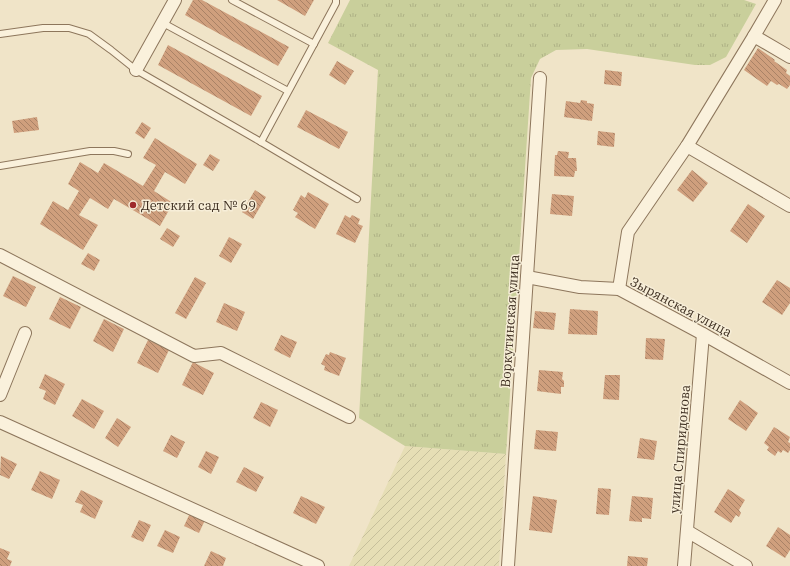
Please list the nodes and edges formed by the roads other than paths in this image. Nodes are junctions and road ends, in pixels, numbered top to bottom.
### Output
1 (175, 0) edge
2 (232, 0) edge
3 (336, 0) edge
4 (775, 0) edge
5 (163, 23) junction
6 (0, 34) edge
7 (754, 36) junction
8 (314, 44) junction
9 (790, 57) edge
10 (136, 70) junction
11 (540, 78) dead end
12 (288, 91) junction
13 (261, 142) junction
14 (687, 146) junction
15 (128, 154) dead end
16 (0, 166) edge
17 (357, 199) dead end
18 (790, 206) edge
19 (0, 255) edge
20 (527, 277) junction
21 (619, 289) junction
22 (25, 333) dead end
23 (704, 334) junction
24 (790, 383) edge
25 (0, 395) edge
26 (349, 418) dead end
27 (0, 422) edge
28 (687, 531) junction
29 (318, 566) edge
30 (508, 566) edge
31 (684, 566) edge
32 (746, 566) edge

1 - 5 street
2 - 8 lane
3 - 8 lane
4 - 7 street
5 - 10 street
5 - 12 lane
6 - 10 lane
7 - 9 street
7 - 14 street
8 - 12 lane
10 - 13 lane
11 - 20 street, Воркутинская улица
12 - 13 lane
13 - 17 lane
14 - 18 street
14 - 21 street
15 - 16 lane
19 - 26 street
20 - 21 street, Зырянская улица
20 - 30 street, Воркутинская улица
21 - 23 street, Зырянская улица
22 - 25 street
23 - 24 street, Зырянская улица
23 - 28 street, улица Спиридонова
27 - 29 street
28 - 31 street, улица Спиридонова
28 - 32 street

